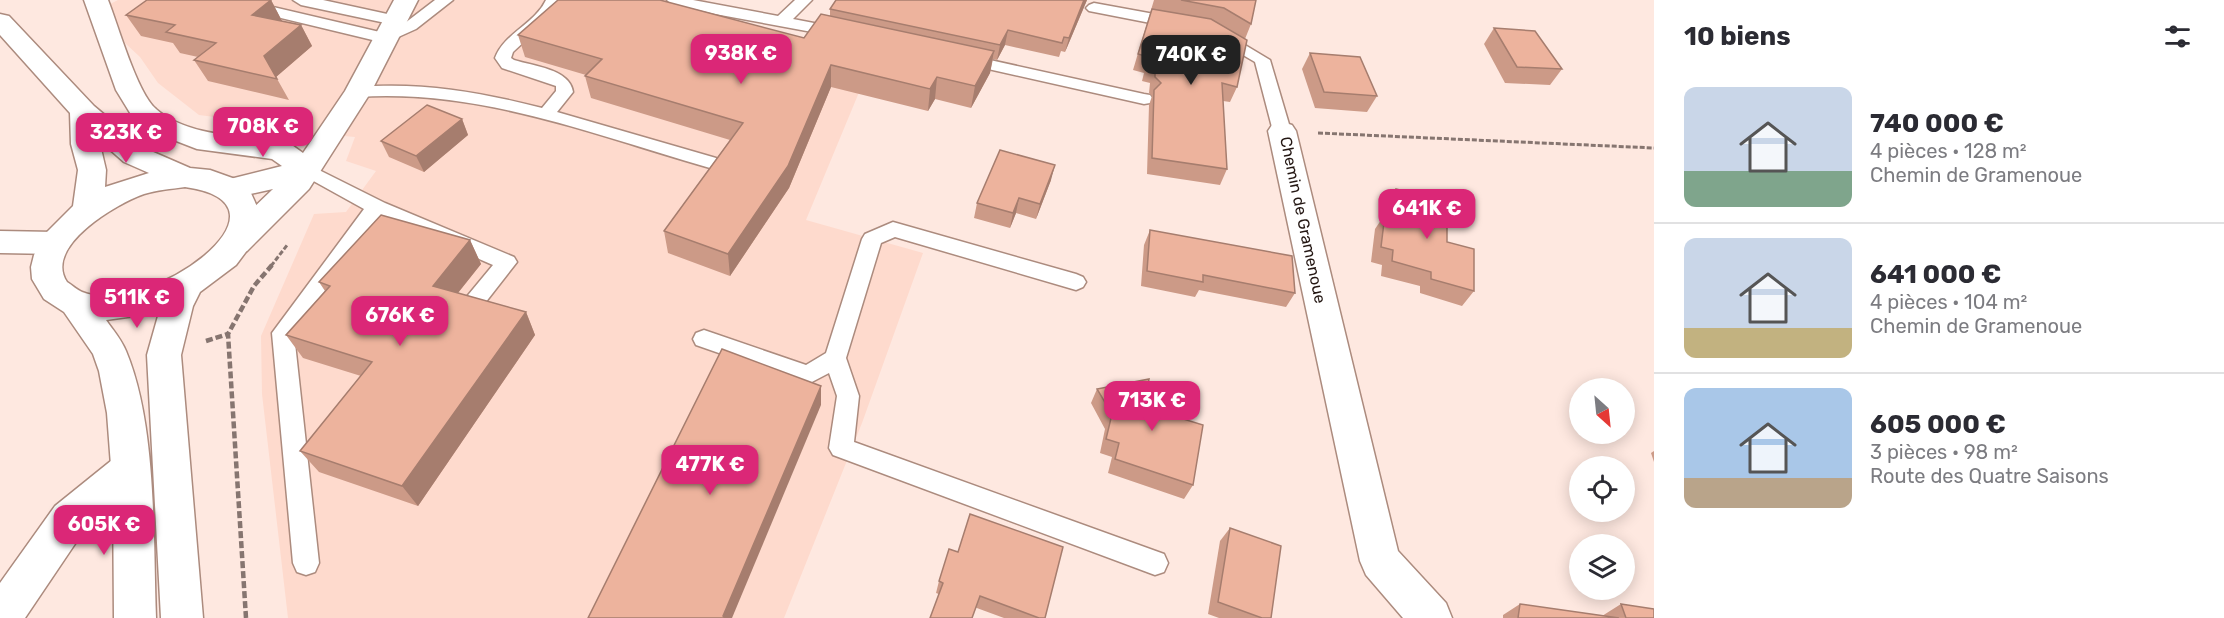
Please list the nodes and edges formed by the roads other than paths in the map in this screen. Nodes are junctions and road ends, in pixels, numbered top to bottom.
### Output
1 (96, 0) edge
2 (224, 0) edge
3 (301, 0) edge
4 (445, 0) edge
5 (554, 0) edge
6 (675, 0) edge
7 (804, 0) edge
8 (1094, 8) dead end
9 (396, 19) edge
10 (783, 20) junction
11 (0, 21) edge
12 (1187, 25) edge
13 (1211, 29) edge
14 (853, 35) edge
15 (946, 56) edge
16 (358, 92) junction
17 (1144, 99) dead end
18 (84, 112) junction
19 (545, 115) junction
20 (1282, 131) joint
21 (710, 162) dead end
22 (305, 170) junction
23 (185, 177) junction
24 (231, 188) junction
25 (376, 207) junction
26 (88, 210) junction
27 (0, 242) edge
28 (55, 243) junction
29 (236, 243) junction
30 (1076, 282) dead end
31 (188, 284) junction
32 (76, 304) junction
33 (471, 306) edge
34 (704, 339) dead end
35 (835, 358) junction
36 (131, 480) junction
37 (306, 564) dead end
38 (1155, 564) dead end
39 (0, 618) edge
40 (135, 618) edge
41 (182, 618) edge
42 (1431, 618) edge

1 - 22 main road
2 - 9 lane
3 - 9 lane
4 - 9 lane
5 - 19 lane
6 - 10 lane
7 - 10 lane
8 - 12 lane
9 - 16 main road
10 - 14 lane
11 - 18 main road
13 - 20 lane
15 - 17 lane
16 - 19 lane
16 - 22 main road
18 - 23 main road
18 - 26 main road
19 - 21 lane
20 - 42 main road, Chemin de Gramenoue
22 - 24 main road
22 - 25 lane
22 - 29 main road
23 - 24 main road
23 - 26 main road
24 - 29 main road
25 - 33 lane
25 - 37 lane
26 - 28 main road
27 - 28 main road
28 - 32 main road
29 - 31 main road
30 - 35 lane
31 - 32 main road
31 - 41 main road
32 - 36 main road
34 - 35 lane
35 - 38 lane
36 - 39 main road
36 - 40 main road

